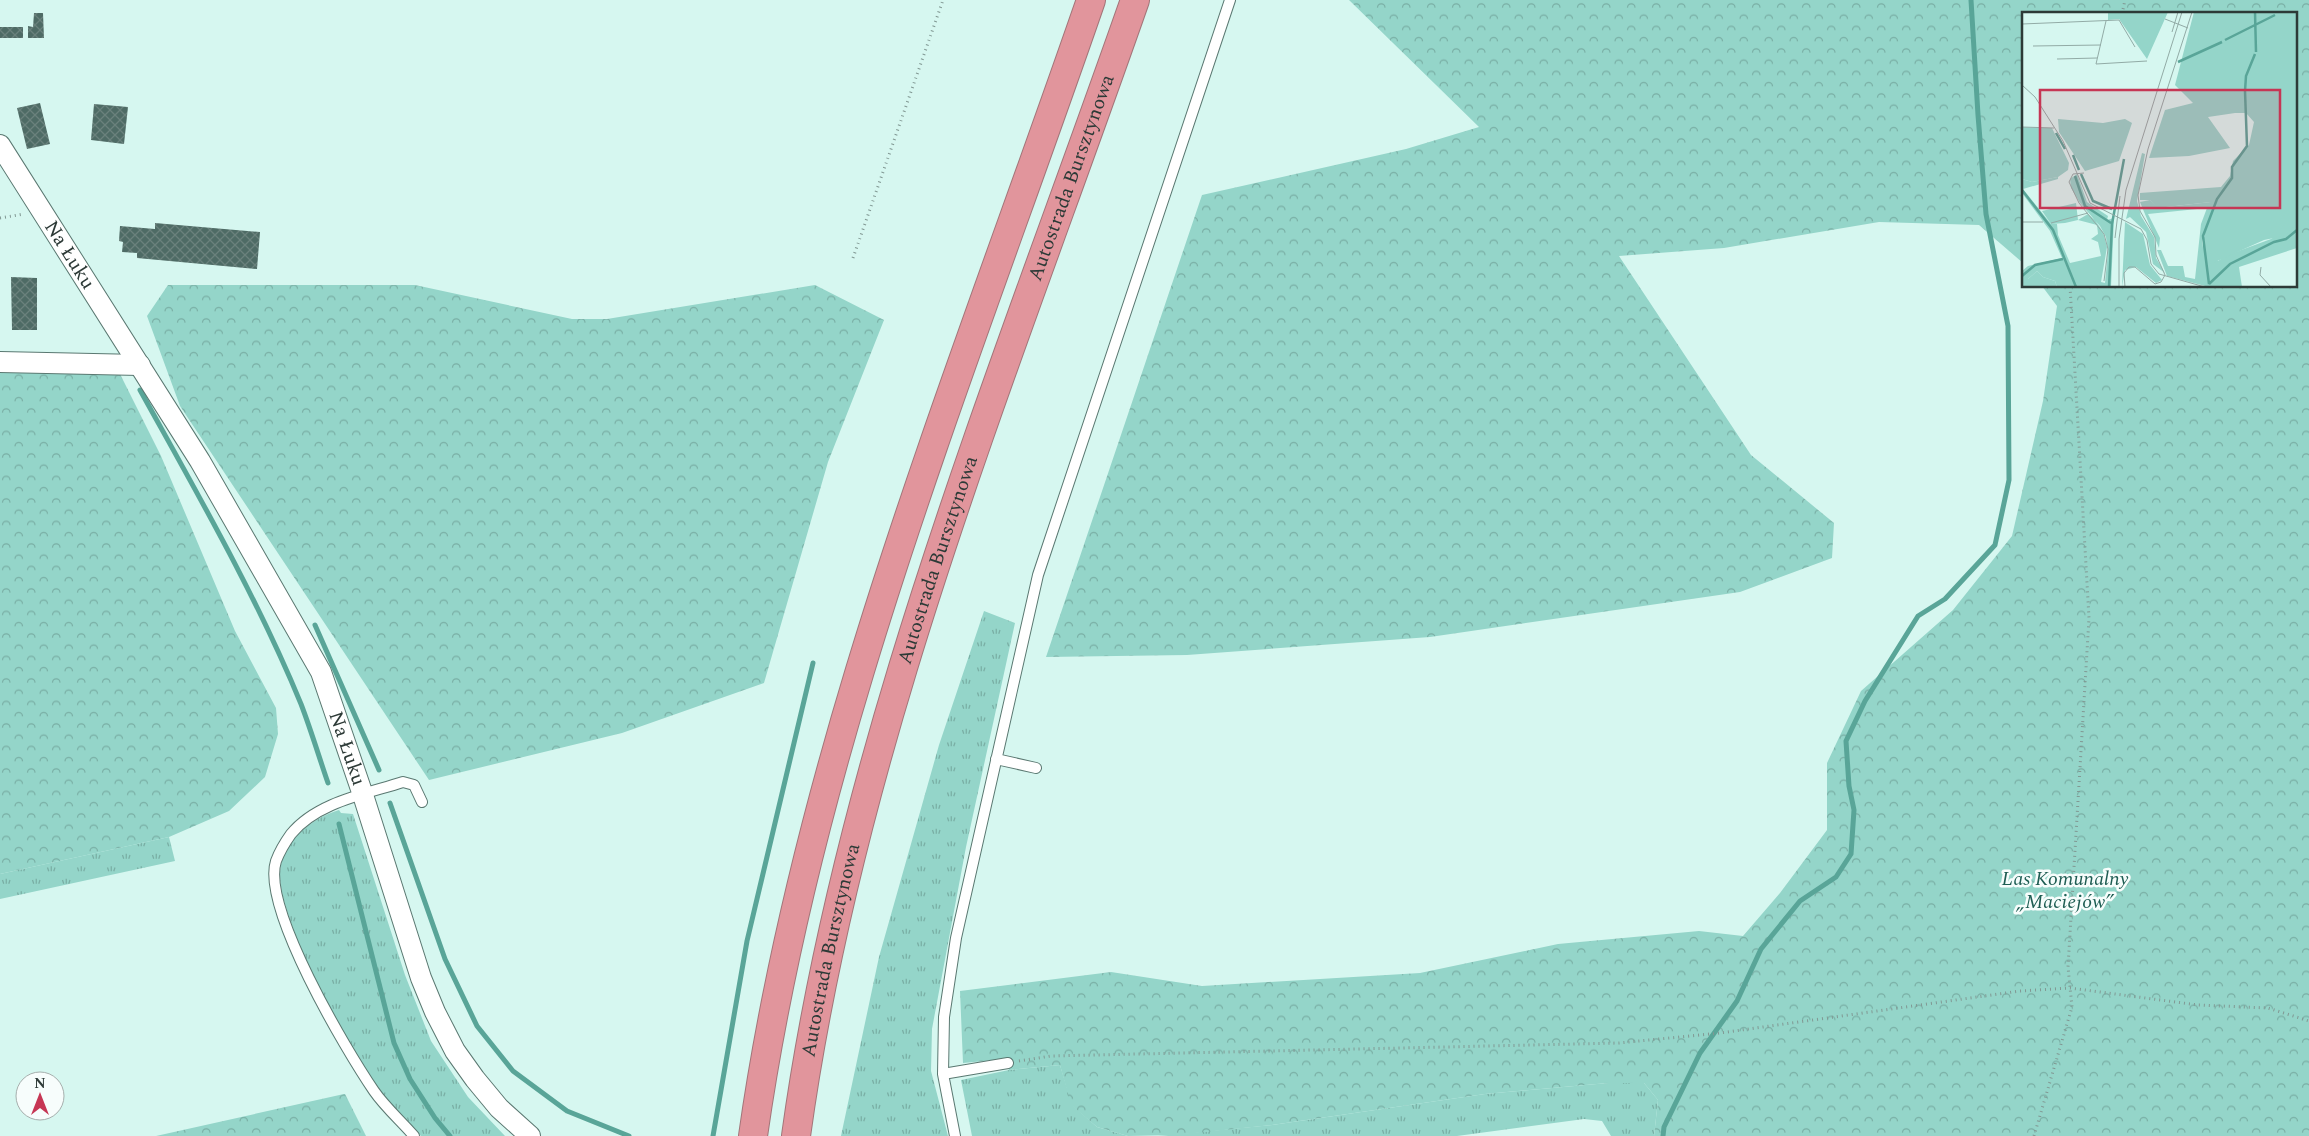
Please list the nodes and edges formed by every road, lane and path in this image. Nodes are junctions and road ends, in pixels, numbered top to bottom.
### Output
1 (943, 0) edge
2 (1091, 0) edge
3 (1135, 0) edge
4 (1230, 0) edge
5 (0, 145) edge
6 (853, 258) dead end
7 (2070, 288) edge
8 (0, 362) edge
9 (140, 365) junction
10 (996, 759) junction
11 (1036, 768) dead end
12 (363, 795) junction
13 (422, 802) dead end
14 (2070, 988) junction
15 (2309, 1021) edge
16 (1008, 1063) joint
17 (943, 1074) junction
18 (414, 1136) edge
19 (530, 1136) edge
20 (753, 1136) edge
21 (796, 1136) edge
22 (955, 1136) edge
23 (2034, 1136) edge

1 - 6 path
2 - 20 highway, Autostrada Bursztynowa
3 - 21 highway, Autostrada Bursztynowa
4 - 10 lane
5 - 9 street, Na Łuku
7 - 14 path
8 - 9 street
9 - 12 street, Na Łuku
10 - 11 lane
10 - 17 lane
12 - 13 lane
12 - 18 lane
12 - 19 street, Na Łuku
14 - 15 path
14 - 16 path
14 - 23 path
16 - 17 lane
17 - 22 lane

